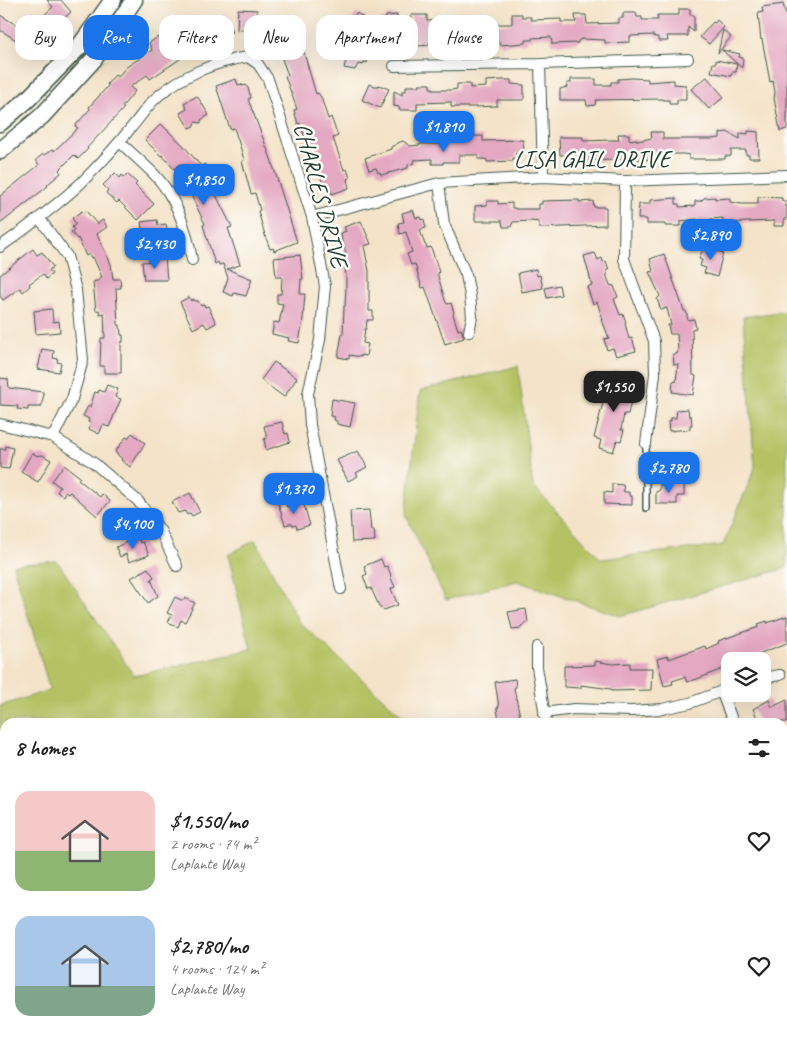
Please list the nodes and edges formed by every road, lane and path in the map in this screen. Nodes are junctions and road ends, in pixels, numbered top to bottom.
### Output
1 (114, 0) edge
2 (134, 0) edge
3 (688, 59) dead end
4 (540, 64) junction
5 (394, 66) dead end
6 (0, 123) edge
7 (120, 142) junction
8 (0, 151) edge
9 (787, 174) edge
10 (543, 177) junction
11 (624, 181) junction
12 (440, 183) junction
13 (312, 217) junction
14 (40, 219) junction
15 (0, 247) edge
16 (192, 260) dead end
17 (469, 332) dead end
18 (0, 424) edge
19 (53, 437) junction
20 (646, 444) joint
21 (646, 508) dead end
22 (177, 566) dead end
23 (341, 589) dead end
24 (537, 647) dead end
25 (780, 675) dead end
26 (771, 676) edge
27 (721, 691) edge
28 (729, 702) edge
29 (545, 718) edge
30 (732, 718) edge

1 - 6 main road
2 - 8 main road
3 - 4 street
4 - 5 street
4 - 10 street
7 - 13 street, CHARLES DRIVE
7 - 14 street
7 - 16 street
9 - 11 street, LISA GAIL DRIVE
10 - 11 street, LISA GAIL DRIVE
10 - 12 street, LISA GAIL DRIVE
11 - 20 street
12 - 13 street, LISA GAIL DRIVE
12 - 17 street
13 - 23 street, CHARLES DRIVE
14 - 15 street
14 - 19 street
18 - 19 street
19 - 22 street
20 - 21 lane
24 - 29 street
25 - 26 street
27 - 29 street
28 - 30 street

